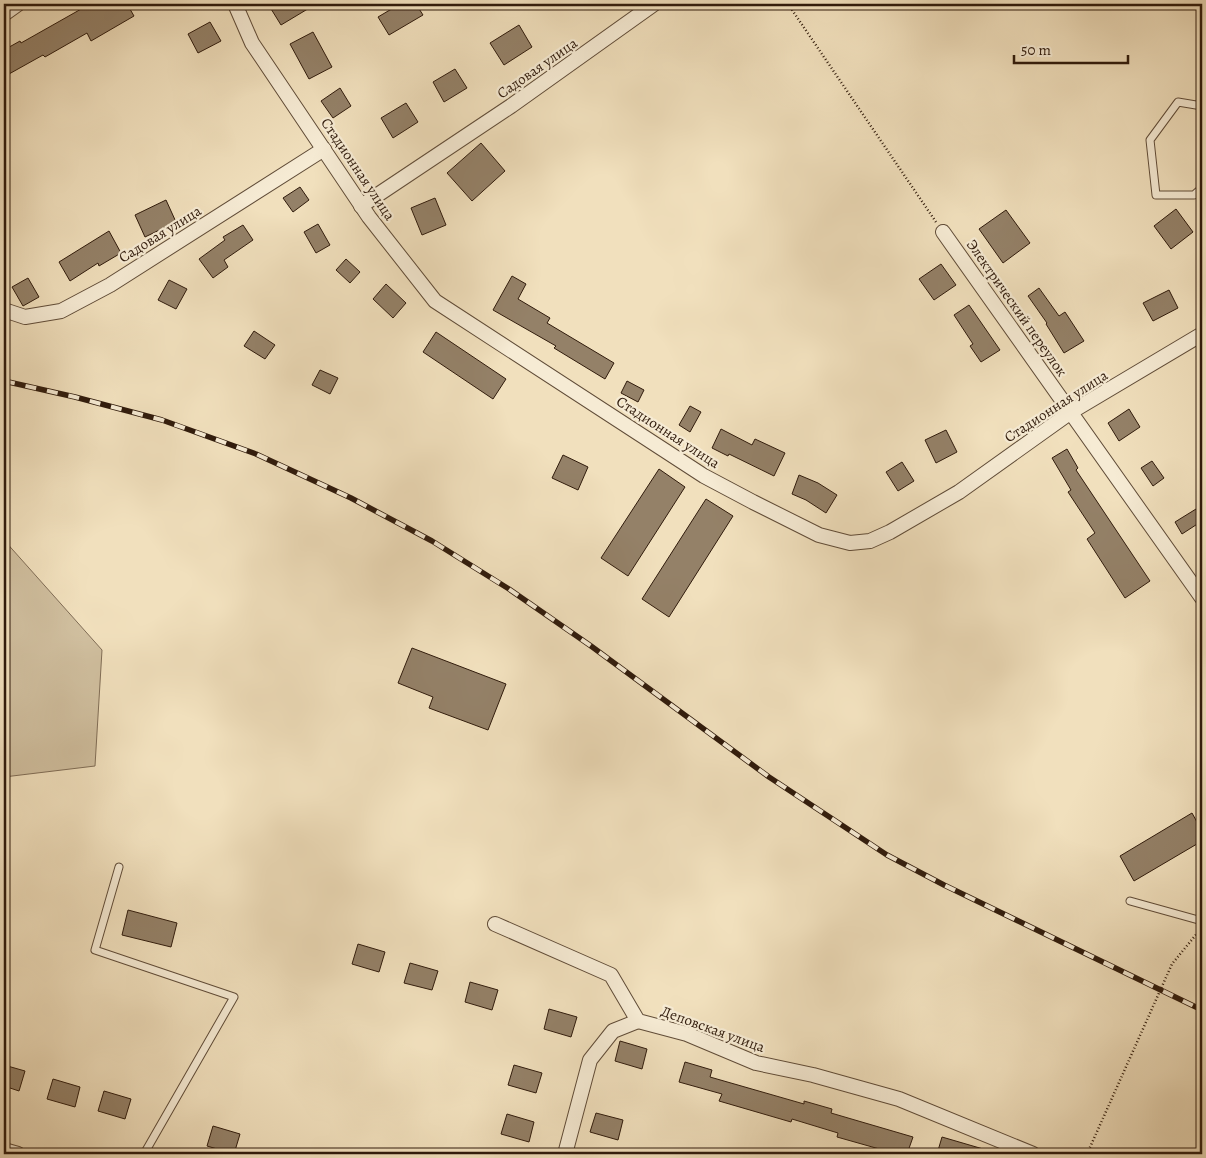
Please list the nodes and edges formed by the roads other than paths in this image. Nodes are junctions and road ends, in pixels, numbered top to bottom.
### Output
1 (18, 4) edge
2 (234, 4) edge
3 (654, 4) edge
4 (4, 14) edge
5 (1202, 106) edge
6 (324, 149) junction
7 (1202, 188) edge
8 (361, 206) junction
9 (943, 232) road end
10 (4, 310) edge
11 (1202, 334) edge
12 (1071, 412) junction
13 (1202, 598) edge
14 (119, 867) dead end
15 (1130, 900) dead end
16 (1202, 921) edge
17 (495, 924) dead end
18 (638, 1021) junction
19 (4, 1150) edge
20 (18, 1154) edge
21 (144, 1154) edge
22 (565, 1154) edge
23 (1033, 1154) edge

1 - 4 street
2 - 6 street, Стадионная улица
3 - 8 street, Садовая улица
5 - 7 lane
6 - 8 street, Стадионная улица
6 - 10 street, Садовая улица
8 - 12 street, Стадионная улица
9 - 12 street, Электрический переулок
11 - 12 street, Стадионная улица
12 - 13 street, Электрический переулок
14 - 21 lane
15 - 16 lane
17 - 18 street, Деповская улица
18 - 22 street
18 - 23 street, Деповская улица
19 - 20 street

